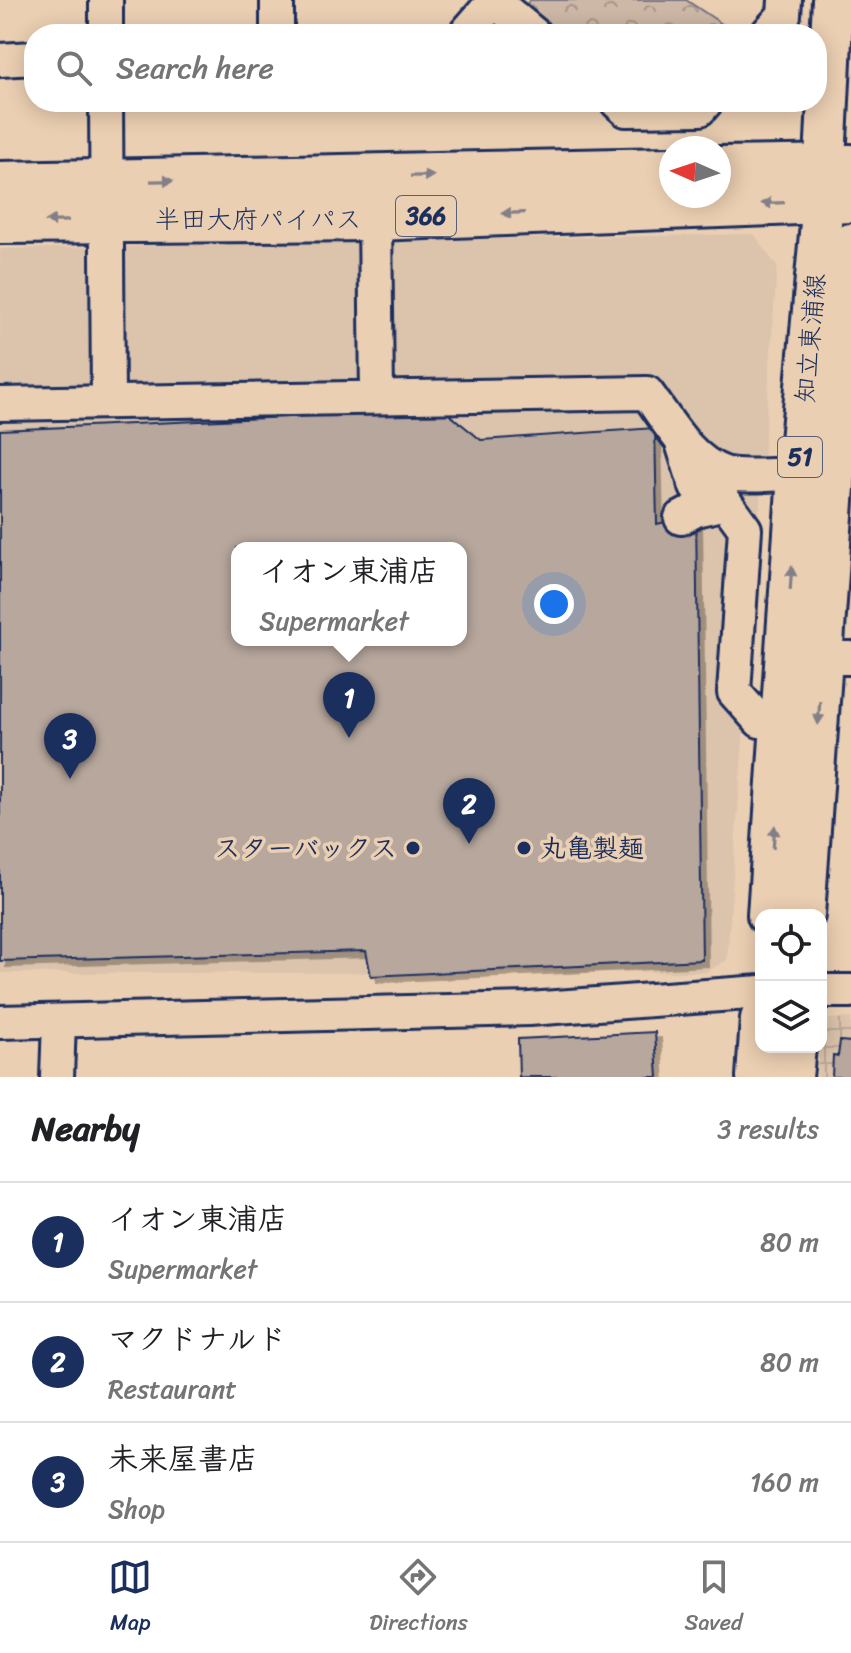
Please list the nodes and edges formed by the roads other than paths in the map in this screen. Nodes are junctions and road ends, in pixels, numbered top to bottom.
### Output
1 (106, 0) edge
2 (277, 0) edge
3 (494, 0) edge
4 (833, 0) edge
5 (106, 24) edge
6 (277, 24) edge
7 (474, 24) edge
8 (522, 24) edge
9 (24, 59) edge
10 (0, 60) edge
11 (106, 112) edge
12 (659, 171) edge
13 (731, 171) edge
14 (0, 184) edge
15 (837, 184) edge
16 (107, 201) junction
17 (375, 218) junction
18 (0, 221) edge
19 (851, 244) edge
20 (377, 397) junction
21 (108, 401) junction
22 (0, 404) edge
23 (681, 439) junction
24 (798, 474) junction
25 (726, 503) junction
26 (681, 518) dead end
27 (837, 658) edge
28 (783, 723) junction
29 (768, 909) edge
30 (805, 909) edge
31 (827, 991) edge
32 (851, 991) edge
33 (755, 992) edge
34 (59, 1021) junction
35 (0, 1022) edge
36 (759, 1053) edge
37 (794, 1053) edge
38 (57, 1077) edge
39 (757, 1077) edge
40 (792, 1077) edge

1 - 5 street
2 - 6 street
3 - 7 street
3 - 8 street
4 - 15 main road, 知立東浦線 / 51
9 - 10 street
11 - 16 street
16 -> 12 highway, 半田大府パイパス / 366
13 - 15 highway
14 - 16 highway, 半田大府パイパス / 366
15 -> 17 highway, 半田大府パイパス / 366
15 - 24 main road, 知立東浦線 / 51
16 - 17 highway, 半田大府パイパス / 366
16 -> 18 highway, 半田大府パイパス / 366
16 - 21 street
17 - 20 street
19 - 27 main road, 知立東浦線 / 51
20 - 21 street
20 - 23 street
21 - 22 street
23 - 24 street
23 - 25 street
28 -> 24 main road, 知立東浦線 / 51
25 - 26 street
25 - 28 street
27 -> 30 main road, 知立東浦線 / 51
29 -> 28 main road, 知立東浦線 / 51
31 - 32 street
33 - 34 street
34 - 35 street
34 - 38 street
36 - 39 main road
37 - 40 main road

